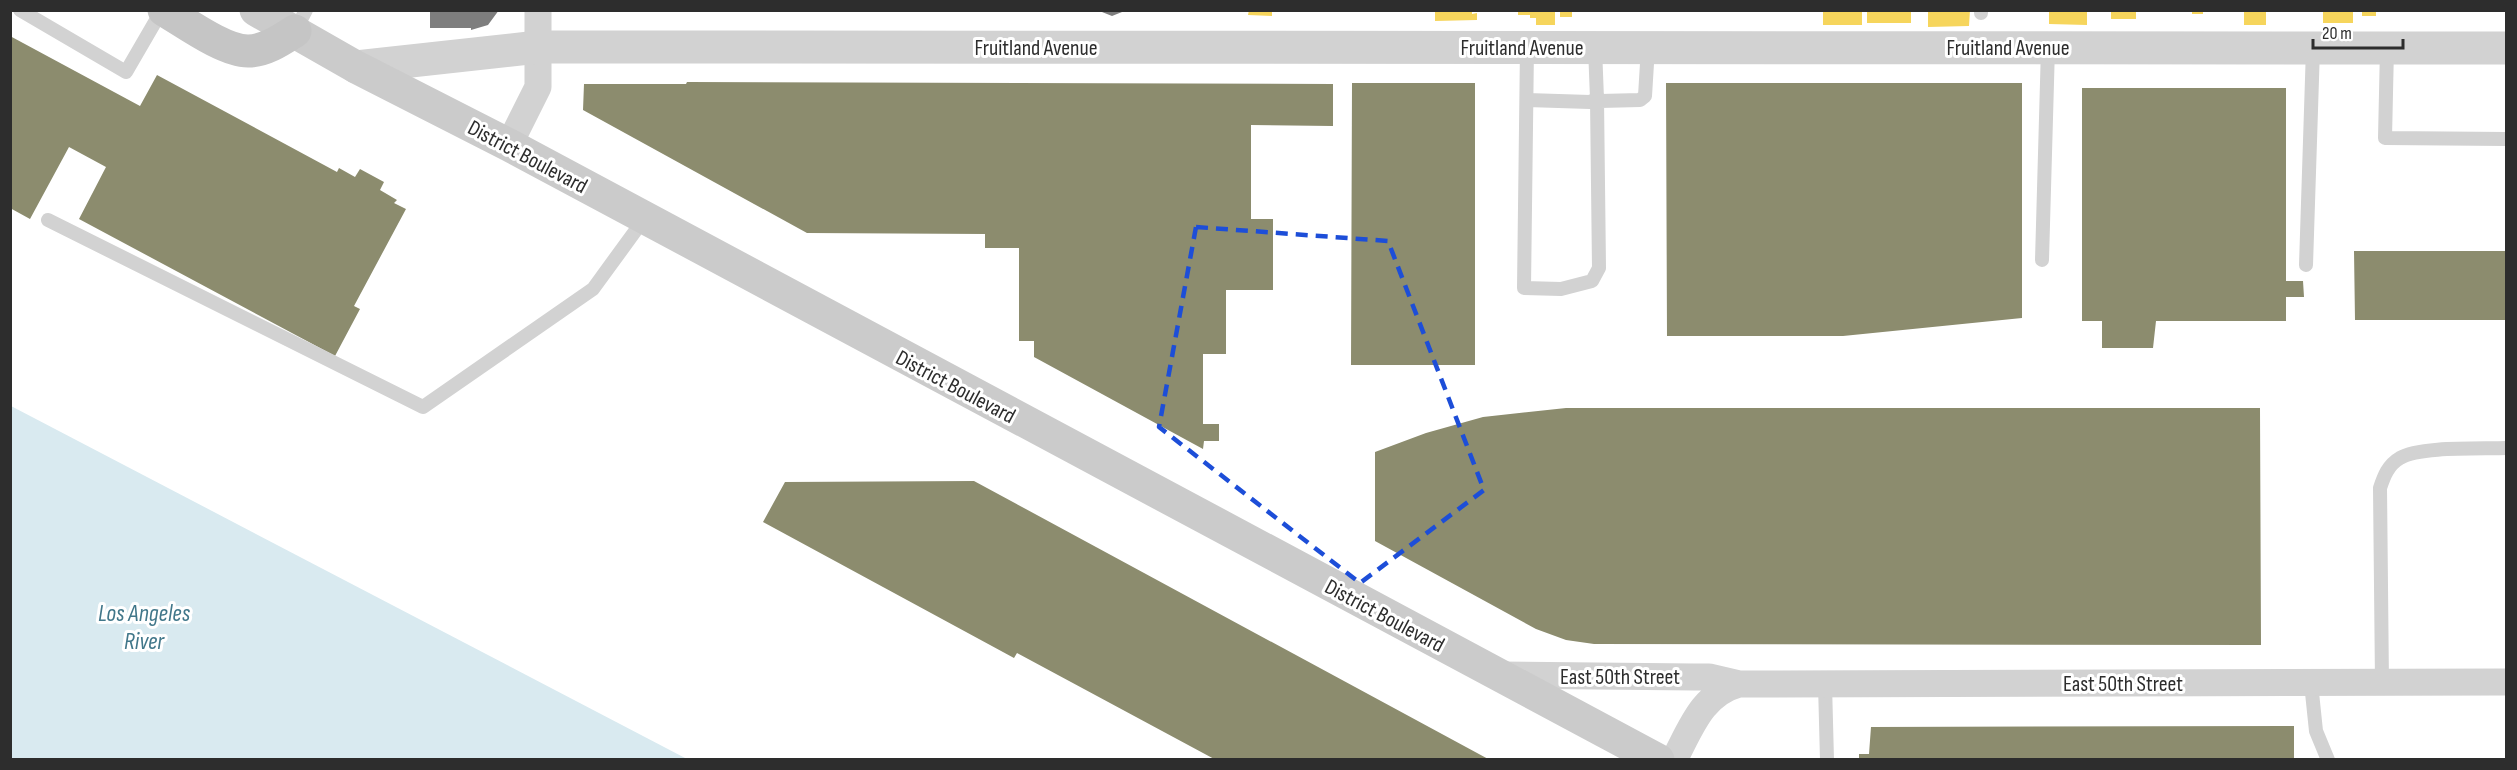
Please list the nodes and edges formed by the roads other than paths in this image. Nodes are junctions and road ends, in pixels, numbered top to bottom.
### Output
1 (20, 10) edge
2 (163, 10) edge
3 (256, 10) edge
4 (538, 10) edge
5 (300, 21) edge
6 (538, 47) junction
7 (1527, 47) junction
8 (1595, 47) junction
9 (1648, 47) junction
10 (2048, 47) junction
11 (2313, 48) junction
12 (2387, 48) junction
13 (2506, 48) edge
14 (356, 67) junction
15 (1597, 99) junction
16 (1527, 100) junction
17 (2506, 139) edge
18 (509, 145) junction
19 (644, 219) junction
20 (48, 220) dead end
21 (2042, 260) dead end
22 (2306, 265) dead end
23 (2506, 448) edge
24 (1500, 675) junction
25 (2506, 682) edge
26 (2311, 683) junction
27 (2382, 683) junction
28 (1739, 684) junction
29 (1825, 684) junction
30 (1658, 759) edge
31 (1674, 759) edge
32 (1827, 759) edge
33 (2328, 759) edge

1 - 2 lane
2 - 5 main road
3 - 5 main road, District Boulevard
4 - 6 street
5 - 14 main road, District Boulevard
6 - 7 street, Fruitland Avenue
6 - 14 street, Fruitland Avenue
6 - 18 street
7 - 8 street, Fruitland Avenue
7 - 16 lane
8 - 9 street, Fruitland Avenue
8 - 15 lane
9 - 10 street, Fruitland Avenue
9 - 15 lane
10 - 11 street, Fruitland Avenue
10 - 21 lane
11 - 12 street, Fruitland Avenue
11 - 22 lane
12 - 13 street, Fruitland Avenue
12 - 17 lane
14 - 18 main road, District Boulevard
15 - 16 lane
15 - 16 lane
18 - 19 main road, District Boulevard
19 - 20 lane
19 - 24 main road, District Boulevard
23 - 27 lane
24 - 28 street, East 50th Street
24 - 30 main road, District Boulevard
25 - 27 street, East 50th Street
26 - 27 street, East 50th Street
26 - 29 street, East 50th Street
26 - 33 lane
28 - 29 street, East 50th Street
28 - 31 street, East 50th Street
29 - 32 lane

